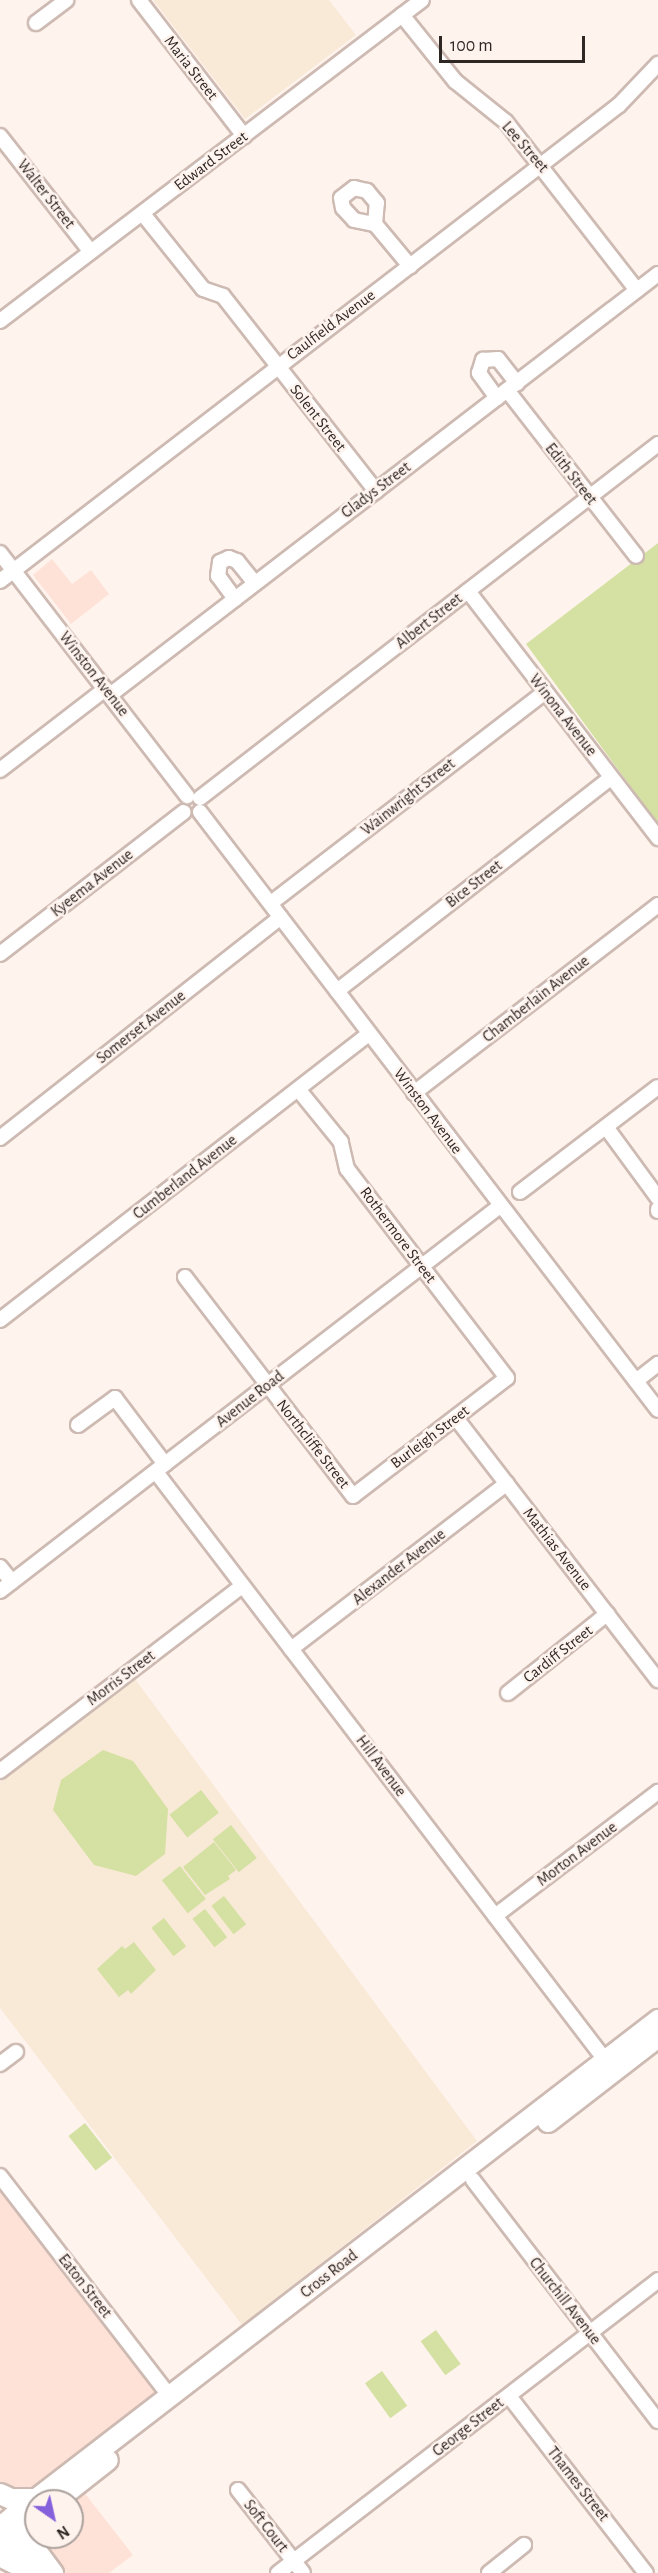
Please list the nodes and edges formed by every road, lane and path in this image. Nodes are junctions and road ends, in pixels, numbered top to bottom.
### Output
1 (66, 0) edge
2 (139, 0) edge
3 (422, 0) edge
4 (402, 15) junction
5 (36, 23) dead end
6 (658, 64) edge
7 (244, 136) junction
8 (2, 142) edge
9 (542, 165) junction
10 (143, 214) junction
11 (375, 224) dead end
12 (91, 252) junction
13 (410, 266) junction
14 (658, 274) edge
15 (637, 290) junction
16 (0, 321) edge
17 (278, 366) junction
18 (507, 390) junction
19 (658, 444) edge
20 (376, 491) junction
21 (589, 497) junction
22 (0, 552) edge
23 (636, 556) dead end
24 (14, 571) junction
25 (0, 581) edge
26 (255, 583) junction
27 (468, 591) junction
28 (235, 599) junction
29 (107, 692) junction
30 (545, 692) junction
31 (0, 770) edge
32 (611, 778) junction
33 (196, 802) junction
34 (658, 838) edge
35 (270, 903) junction
36 (658, 905) edge
37 (281, 917) junction
38 (0, 954) edge
39 (337, 991) junction
40 (369, 1034) junction
41 (658, 1087) edge
42 (298, 1089) junction
43 (414, 1093) junction
44 (606, 1127) junction
45 (2, 1133) edge
46 (520, 1192) dead end
47 (658, 1198) edge
48 (501, 1206) junction
49 (423, 1267) junction
50 (185, 1277) dead end
51 (0, 1320) edge
52 (658, 1364) edge
53 (507, 1378) joint
54 (636, 1381) junction
55 (268, 1385) junction
56 (658, 1410) edge
57 (456, 1418) junction
58 (78, 1425) dead end
59 (160, 1468) junction
60 (507, 1483) junction
61 (353, 1496) joint
62 (0, 1567) edge
63 (12, 1582) junction
64 (242, 1586) junction
65 (0, 1591) edge
66 (607, 1614) junction
67 (291, 1650) junction
68 (658, 1680) edge
69 (508, 1693) dead end
70 (0, 1771) edge
71 (658, 1792) edge
72 (495, 1916) junction
73 (658, 2020) edge
74 (658, 2037) edge
75 (16, 2052) dead end
76 (0, 2064) edge
77 (610, 2066) junction
78 (469, 2175) junction
79 (0, 2176) edge
80 (658, 2280) edge
81 (590, 2333) junction
82 (509, 2396) junction
83 (173, 2402) junction
84 (658, 2421) edge
85 (66, 2489) edge
86 (238, 2490) dead end
87 (0, 2494) edge
88 (0, 2500) edge
89 (24, 2517) edge
90 (24, 2519) edge
91 (524, 2546) dead end
92 (32, 2549) edge
93 (42, 2549) edge
94 (0, 2556) edge
95 (293, 2561) junction
96 (36, 2573) edge
97 (54, 2573) edge
98 (279, 2573) edge
99 (303, 2573) edge
100 (489, 2573) edge
101 (646, 2573) edge

1 - 5 street
2 - 7 street, Maria Street
3 - 4 street, Edward Street
4 - 7 street, Edward Street
4 - 9 street, Lee Street
6 - 9 street, Caulfield Avenue
7 - 10 street, Edward Street
8 - 12 street, Walter Street
9 - 13 street, Caulfield Avenue
9 - 15 street, Lee Street
10 - 12 street, Edward Street
10 - 17 street, Solent Street
11 - 13 street
12 - 16 street, Edward Street
13 - 17 street, Caulfield Avenue
14 - 15 street, Gladys Street
15 - 18 street, Gladys Street
17 - 20 street, Solent Street
17 - 24 street, Caulfield Avenue
18 - 20 street, Gladys Street
18 - 21 street, Edith Street
19 - 21 street, Albert Street
20 - 26 street, Gladys Street
21 - 23 street, Edith Street
21 - 27 street, Albert Street
22 - 24 street, Winston Avenue
24 - 25 street, Caulfield Avenue
24 - 29 street, Winston Avenue
26 - 28 street, Gladys Street
26 - 28 street
27 - 30 street, Winona Avenue
27 - 33 street, Albert Street
28 - 29 street, Gladys Street
29 - 31 street, Gladys Street
29 - 33 street, Winston Avenue
30 - 32 street, Winona Avenue
30 - 35 street, Wainwright Street
32 - 34 street, Winona Avenue
32 - 39 street, Bice Street
33 - 35 street, Winston Avenue
33 - 38 street, Kyeema Avenue
35 - 37 street, Winston Avenue
36 - 43 street, Chamberlain Avenue
37 - 39 street, Winston Avenue
37 - 45 street, Somerset Avenue
39 - 40 street, Winston Avenue
40 - 42 street, Cumberland Avenue
40 - 43 street, Winston Avenue
41 - 44 street
42 - 49 street, Rothermore Street
42 - 51 street, Cumberland Avenue
43 - 48 street, Winston Avenue
44 - 46 street
44 - 47 street
48 - 49 street, Avenue Road
48 - 54 street, Winston Avenue
49 - 53 street, Rothermore Street
49 - 55 street, Avenue Road
50 - 55 street, Northcliffe Street
52 - 54 street
53 - 57 street, Burleigh Street
54 - 56 street, Winston Avenue
55 - 59 street, Avenue Road
55 - 61 street, Northcliffe Street
57 - 60 street, Mathias Avenue
57 - 61 street, Burleigh Street
58 - 59 street, Hill Avenue
59 - 63 street, Avenue Road
59 - 64 street, Hill Avenue
60 - 66 street, Mathias Avenue
60 - 67 street, Alexander Avenue
62 - 63 street
63 - 65 street, Avenue Road
64 - 67 street, Hill Avenue
64 - 70 street, Morris Street
66 - 68 street, Mathias Avenue
66 - 69 street, Cardiff Street
67 - 72 street, Hill Avenue
71 - 72 street, Morton Avenue
72 - 77 street, Hill Avenue
73 - 77 highway, Cross Road
74 - 77 highway, Cross Road
75 - 76 street
77 - 78 highway, Cross Road
78 - 81 street, Churchill Avenue
78 - 83 highway, Cross Road
79 - 83 street, Eaton Street
80 - 81 street, George Street
81 - 82 street, George Street
81 - 84 street, Churchill Avenue
82 - 95 street, George Street
82 - 101 street, Thames Street
83 - 85 highway, Cross Road
86 - 95 street, Soft Court
87 - 89 highway
88 - 90 main road
91 - 100 street
92 - 96 main road
93 - 97 main road
94 - 96 highway
95 - 98 street, George Street
95 - 99 street, Soft Court

